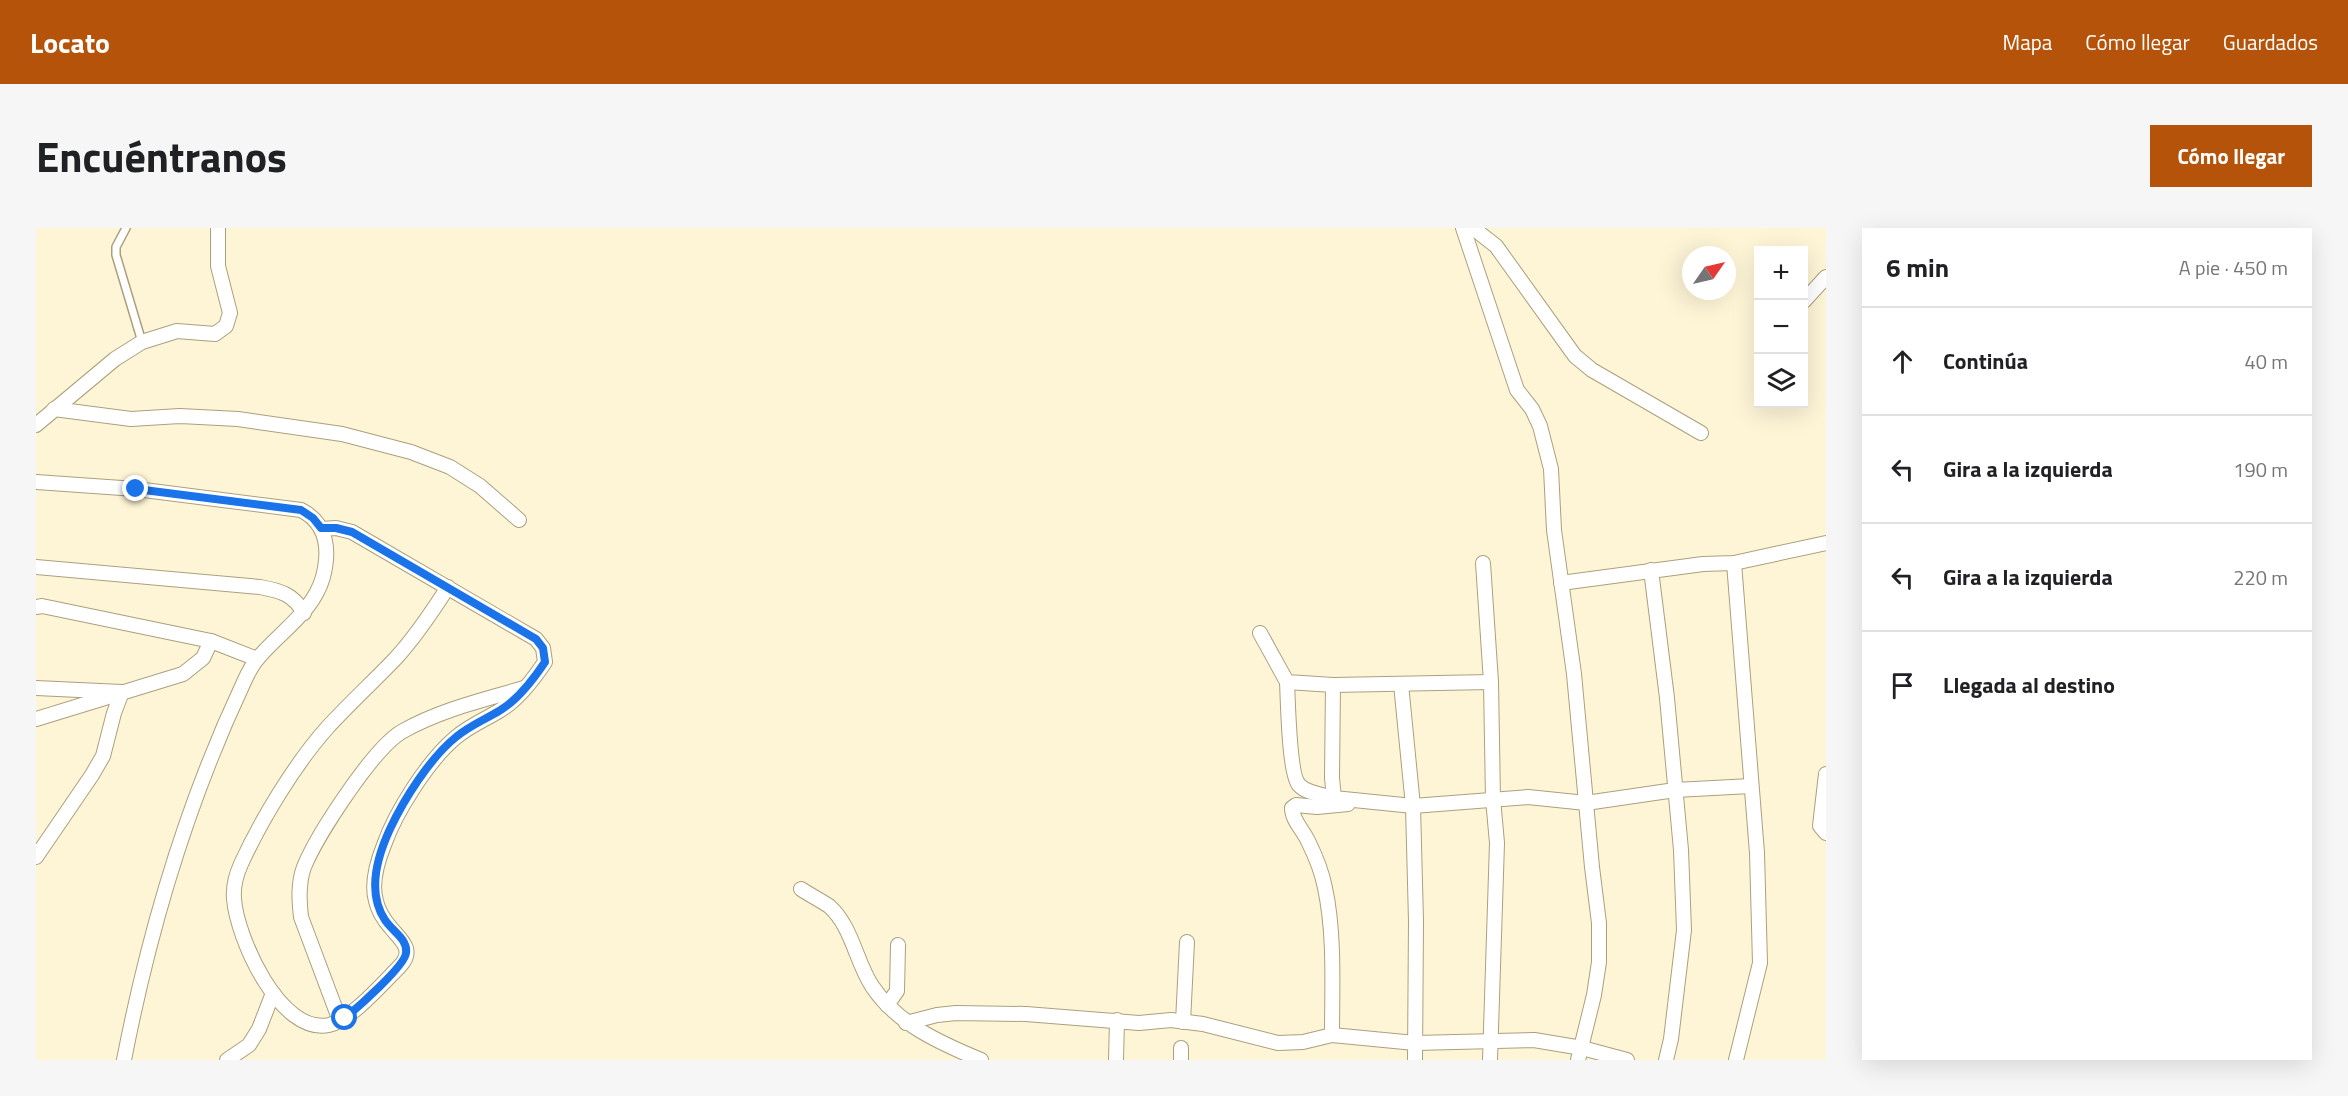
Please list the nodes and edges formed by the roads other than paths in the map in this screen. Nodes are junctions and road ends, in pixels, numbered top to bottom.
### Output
1 (126, 228) edge
2 (218, 228) edge
3 (1463, 228) edge
4 (1473, 228) edge
5 (1826, 277) edge
6 (1805, 300) edge
7 (142, 342) junction
8 (54, 409) junction
9 (36, 425) edge
10 (1701, 433) dead end
11 (36, 482) edge
12 (519, 520) dead end
13 (321, 528) junction
14 (1826, 543) edge
15 (1483, 563) dead end
16 (1734, 563) junction
17 (36, 567) edge
18 (1651, 570) junction
19 (1561, 583) junction
20 (448, 587) junction
21 (36, 607) edge
22 (303, 613) junction
23 (1260, 633) dead end
24 (211, 641) junction
25 (257, 659) junction
26 (1287, 682) junction
27 (1491, 682) junction
28 (1401, 684) junction
29 (1333, 685) junction
30 (36, 688) edge
31 (526, 688) junction
32 (122, 692) junction
33 (36, 719) edge
34 (1826, 774) edge
35 (1751, 786) junction
36 (1675, 790) junction
37 (1334, 798) junction
38 (1493, 799) junction
39 (1358, 801) junction
40 (1586, 803) junction
41 (1413, 806) junction
42 (1826, 833) edge
43 (36, 856) edge
44 (801, 889) dead end
45 (1187, 942) dead end
46 (898, 945) dead end
47 (273, 993) junction
48 (887, 1005) junction
49 (1117, 1020) junction
50 (340, 1021) junction
51 (1183, 1022) junction
52 (906, 1023) junction
53 (1332, 1035) junction
54 (1490, 1041) junction
55 (1415, 1043) junction
56 (1580, 1054) edge
57 (229, 1059) edge
58 (124, 1060) edge
59 (981, 1060) edge
60 (1116, 1060) edge
61 (1415, 1060) edge
62 (1490, 1060) edge
63 (1627, 1060) edge
64 (1666, 1060) edge
65 (1736, 1060) edge

1 - 7 lane
2 - 7 street
3 - 19 street
4 - 10 street
5 - 6 street
7 - 8 street
8 - 9 street
8 - 12 street
11 - 13 street
13 - 20 street
13 - 22 street
14 - 16 street
15 - 27 street
16 - 18 street
16 - 35 street
17 - 22 street
18 - 19 street
18 - 36 street
19 - 40 street
20 - 31 street
20 - 47 street
21 - 24 street
22 - 25 street
23 - 26 street
24 - 25 street
24 - 32 street
25 - 58 street
26 - 29 street
26 - 37 street
27 - 28 street
27 - 38 street
28 - 29 street
28 - 41 street
29 - 37 street
30 - 32 street
31 - 50 street
31 - 50 street
32 - 33 street
32 - 43 street
34 - 42 street
35 - 36 street
35 - 65 street
36 - 40 street
36 - 64 street
37 - 39 street
38 - 40 street
38 - 41 street
38 - 54 street
39 - 41 street
39 - 53 street
40 - 56 street
41 - 55 street
44 - 48 street
45 - 51 street
46 - 48 street
47 - 50 street
47 - 57 street
48 - 52 street
49 - 51 street
49 - 52 street
49 - 60 street
51 - 53 street
52 - 59 street
53 - 55 street
54 - 55 street
54 - 56 street
54 - 62 street
55 - 61 street
56 - 63 street

